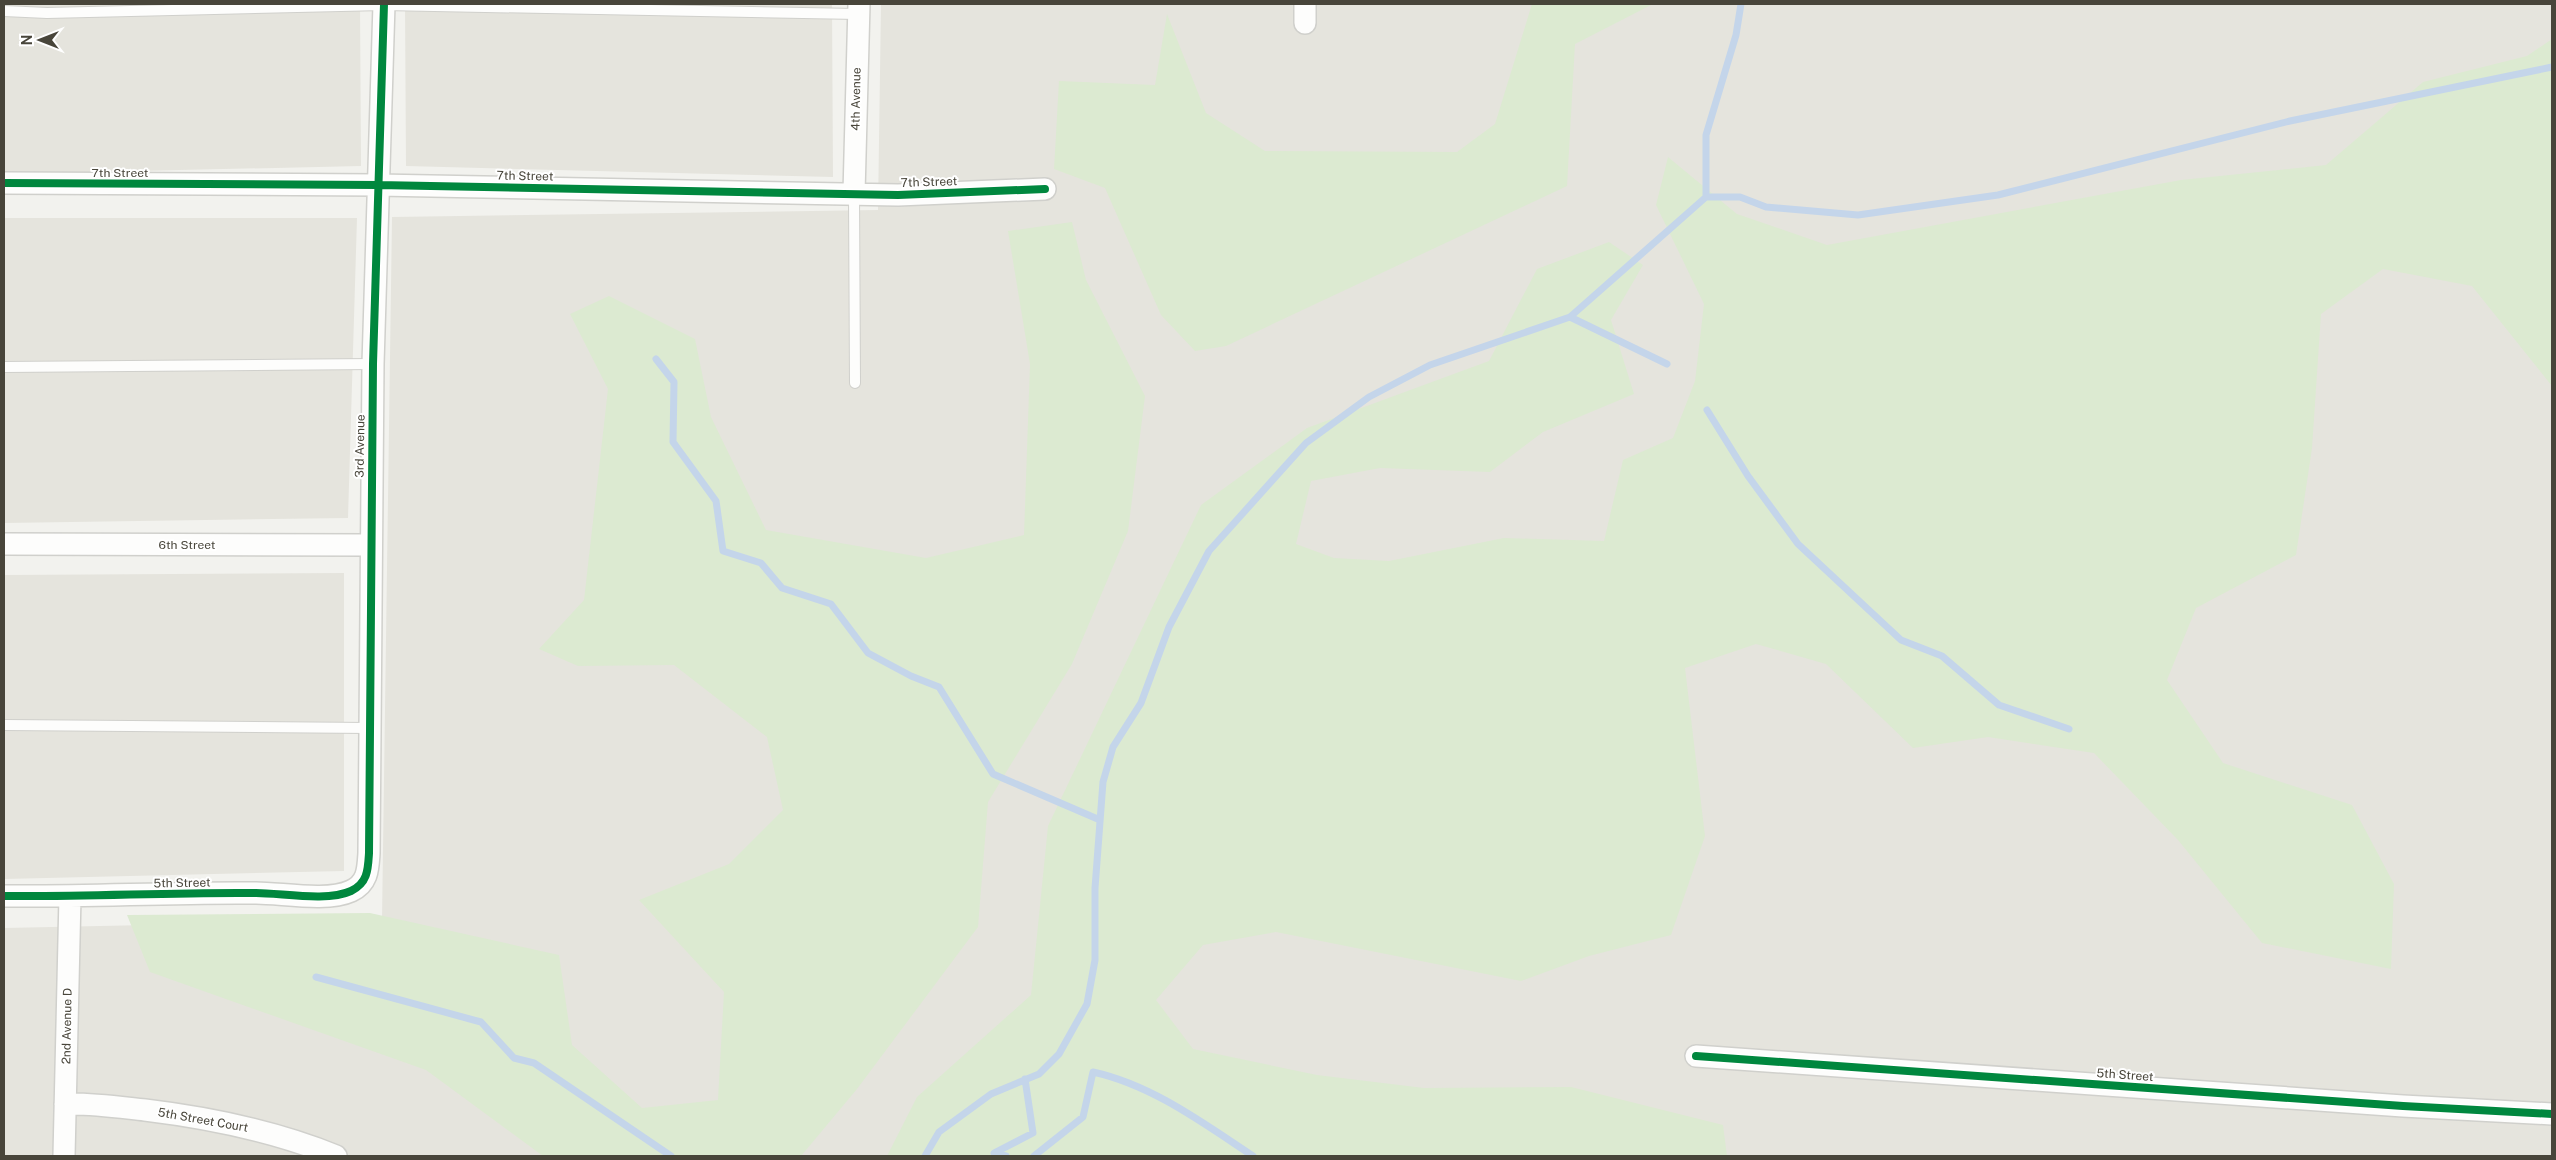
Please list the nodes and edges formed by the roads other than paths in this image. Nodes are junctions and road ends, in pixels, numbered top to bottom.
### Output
1 (384, 5) edge
2 (858, 9) edge
3 (4, 11) edge
4 (4, 183) edge
5 (378, 185) junction
6 (1045, 188) dead end
7 (854, 194) junction
8 (373, 364) junction
9 (4, 367) edge
10 (855, 384) dead end
11 (4, 544) edge
12 (370, 545) junction
13 (4, 725) edge
14 (369, 728) junction
15 (359, 886) joint
16 (4, 896) edge
17 (70, 896) junction
18 (1696, 1056) dead end
19 (65, 1104) junction
20 (2552, 1114) edge
21 (64, 1156) edge
22 (336, 1156) edge

1 - 2 lane
1 - 3 lane
1 - 5 street, 3rd Avenue
2 - 7 street, 4th Avenue
4 - 5 street, 7th Street
5 - 7 street, 7th Street
5 - 8 street, 3rd Avenue
6 - 7 street, 7th Street
7 - 10 lane
8 - 9 lane
8 - 12 street, 3rd Avenue
11 - 12 street, 6th Street
12 - 14 street, 3rd Avenue
13 - 14 lane
14 - 15 street, 3rd Avenue
15 - 17 street, 5th Street
16 - 17 street, 5th Street
17 - 19 street, 2nd Avenue D
18 - 20 street, 5th Street
19 - 21 street, 2nd Avenue D
19 - 22 street, 5th Street Court

